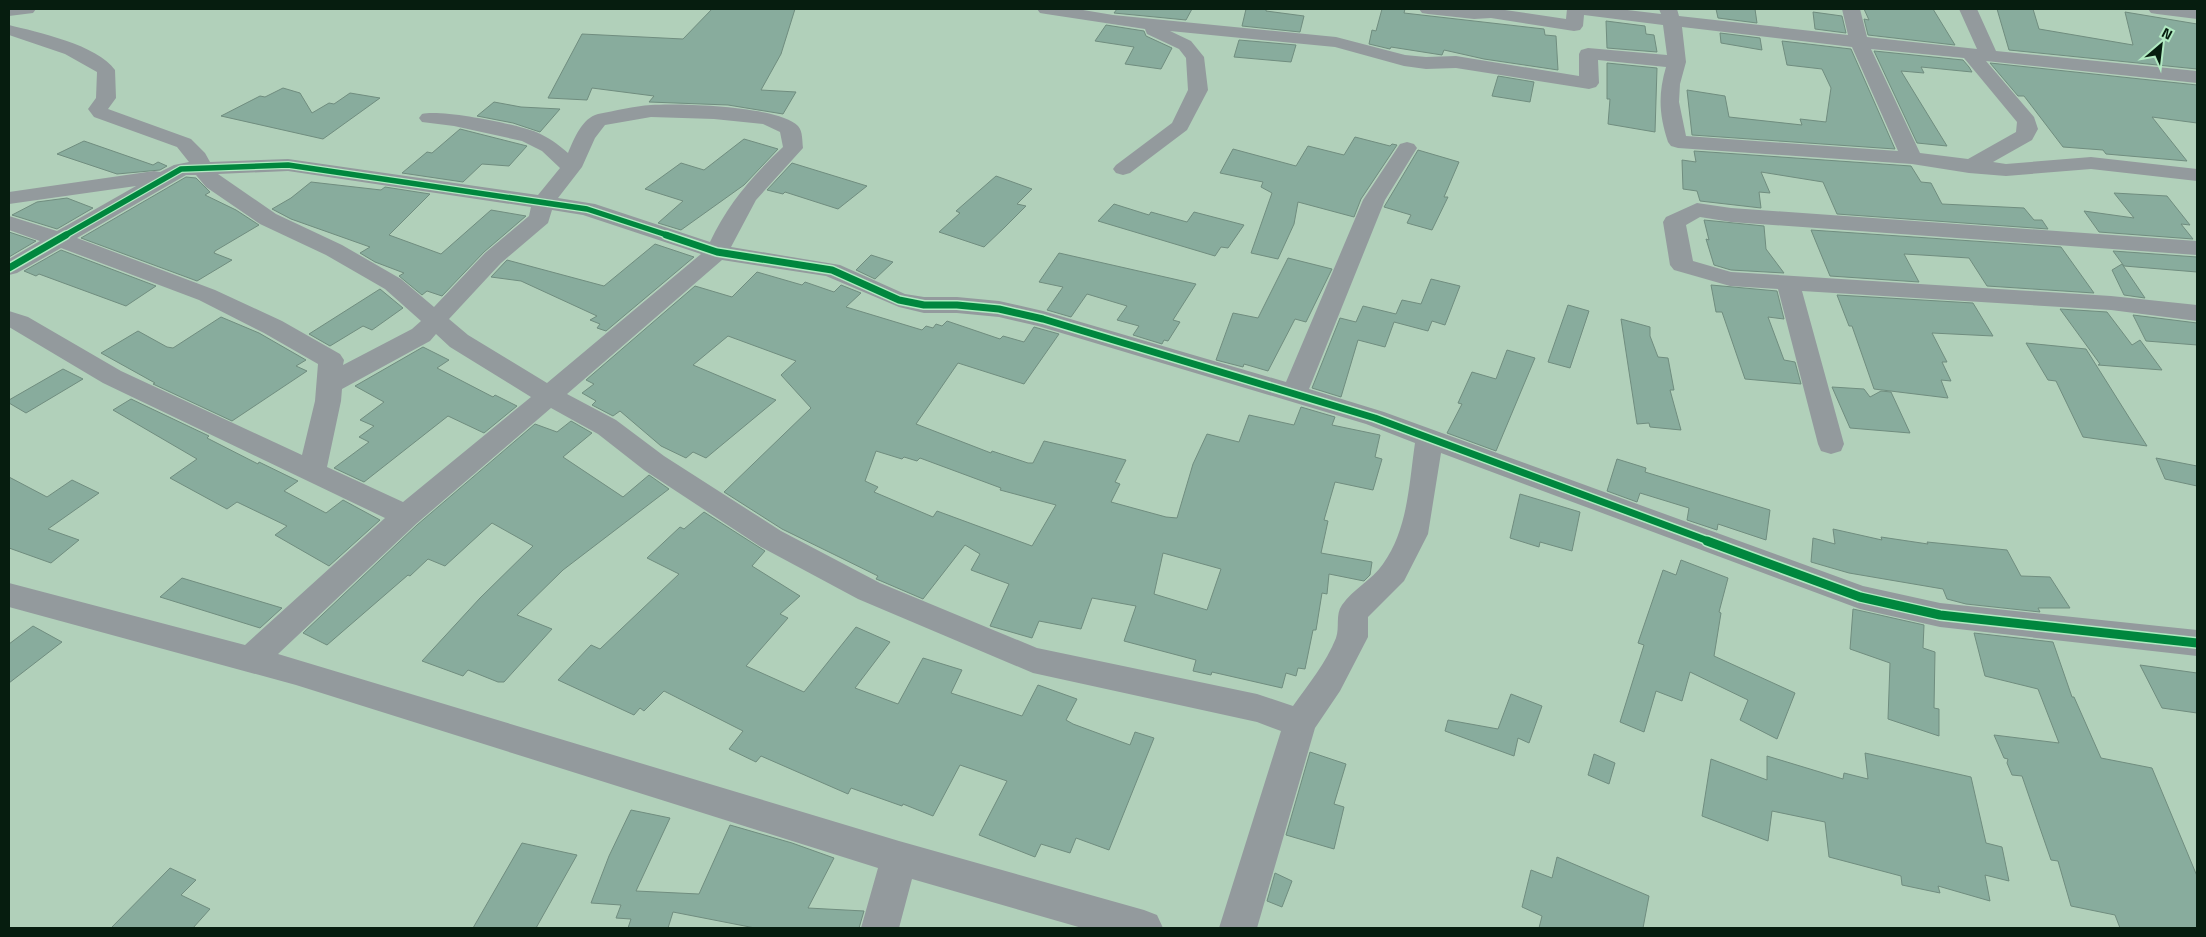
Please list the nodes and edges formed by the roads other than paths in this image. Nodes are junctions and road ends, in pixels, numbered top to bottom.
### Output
1 (27, 9) edge
2 (1046, 9) edge
3 (1428, 9) edge
4 (1576, 9) edge
5 (1851, 9) edge
6 (1968, 9) edge
7 (2157, 9) edge
8 (9, 11) edge
9 (2197, 14) edge
10 (1670, 15) edge
11 (1142, 23) junction
12 (9, 30) edge
13 (1859, 42) junction
14 (1969, 53) junction
15 (1989, 55) junction
16 (1677, 62) junction
17 (2197, 76) edge
18 (429, 118) dead end
19 (1408, 148) dead end
20 (1912, 158) junction
21 (1969, 166) junction
22 (572, 167) junction
23 (191, 169) junction
24 (1123, 169) dead end
25 (2197, 175) edge
26 (9, 198) edge
27 (543, 202) junction
28 (9, 223) edge
29 (58, 239) junction
30 (2197, 248) edge
31 (717, 252) junction
32 (9, 268) edge
33 (1788, 283) junction
34 (2197, 313) edge
35 (9, 319) edge
36 (435, 319) junction
37 (329, 384) junction
38 (1294, 394) junction
39 (549, 396) junction
40 (1429, 438) junction
41 (1831, 444) dead end
42 (312, 471) junction
43 (406, 516) junction
44 (9, 595) edge
45 (1352, 637) junction
46 (2197, 643) edge
47 (250, 660) junction
48 (1257, 708) junction
49 (1300, 723) junction
50 (899, 858) junction
51 (880, 928) edge
52 (1144, 928) edge
53 (1238, 928) edge

1 - 8 street
2 - 11 street
3 - 4 street
4 - 10 street
5 - 13 street
6 - 15 street
7 - 9 street
10 - 13 street
10 - 16 street
11 - 16 street
11 - 24 street
12 - 23 street
13 - 14 street
13 - 20 street
14 - 15 street
14 - 21 street
15 - 17 street
16 - 20 street
18 - 22 street
19 - 38 street
20 - 21 street
21 - 25 street
22 - 27 street
22 - 31 street
23 - 26 street
23 - 27 street
23 - 29 street
23 - 36 street
27 - 31 street
27 - 36 street
28 - 29 street
29 - 32 street
29 - 37 street
30 - 33 street
31 - 38 street
31 - 39 street
33 - 34 street
33 - 41 street
35 - 42 street
36 - 37 street
36 - 39 street
37 - 42 street
38 - 40 street
39 - 43 street
39 - 48 street
40 - 45 street
40 - 46 street
42 - 43 street
43 - 47 street
44 - 47 street
45 - 48 street
45 - 49 street
47 - 50 street
48 - 49 street
49 - 53 street
50 - 51 street
50 - 52 street

